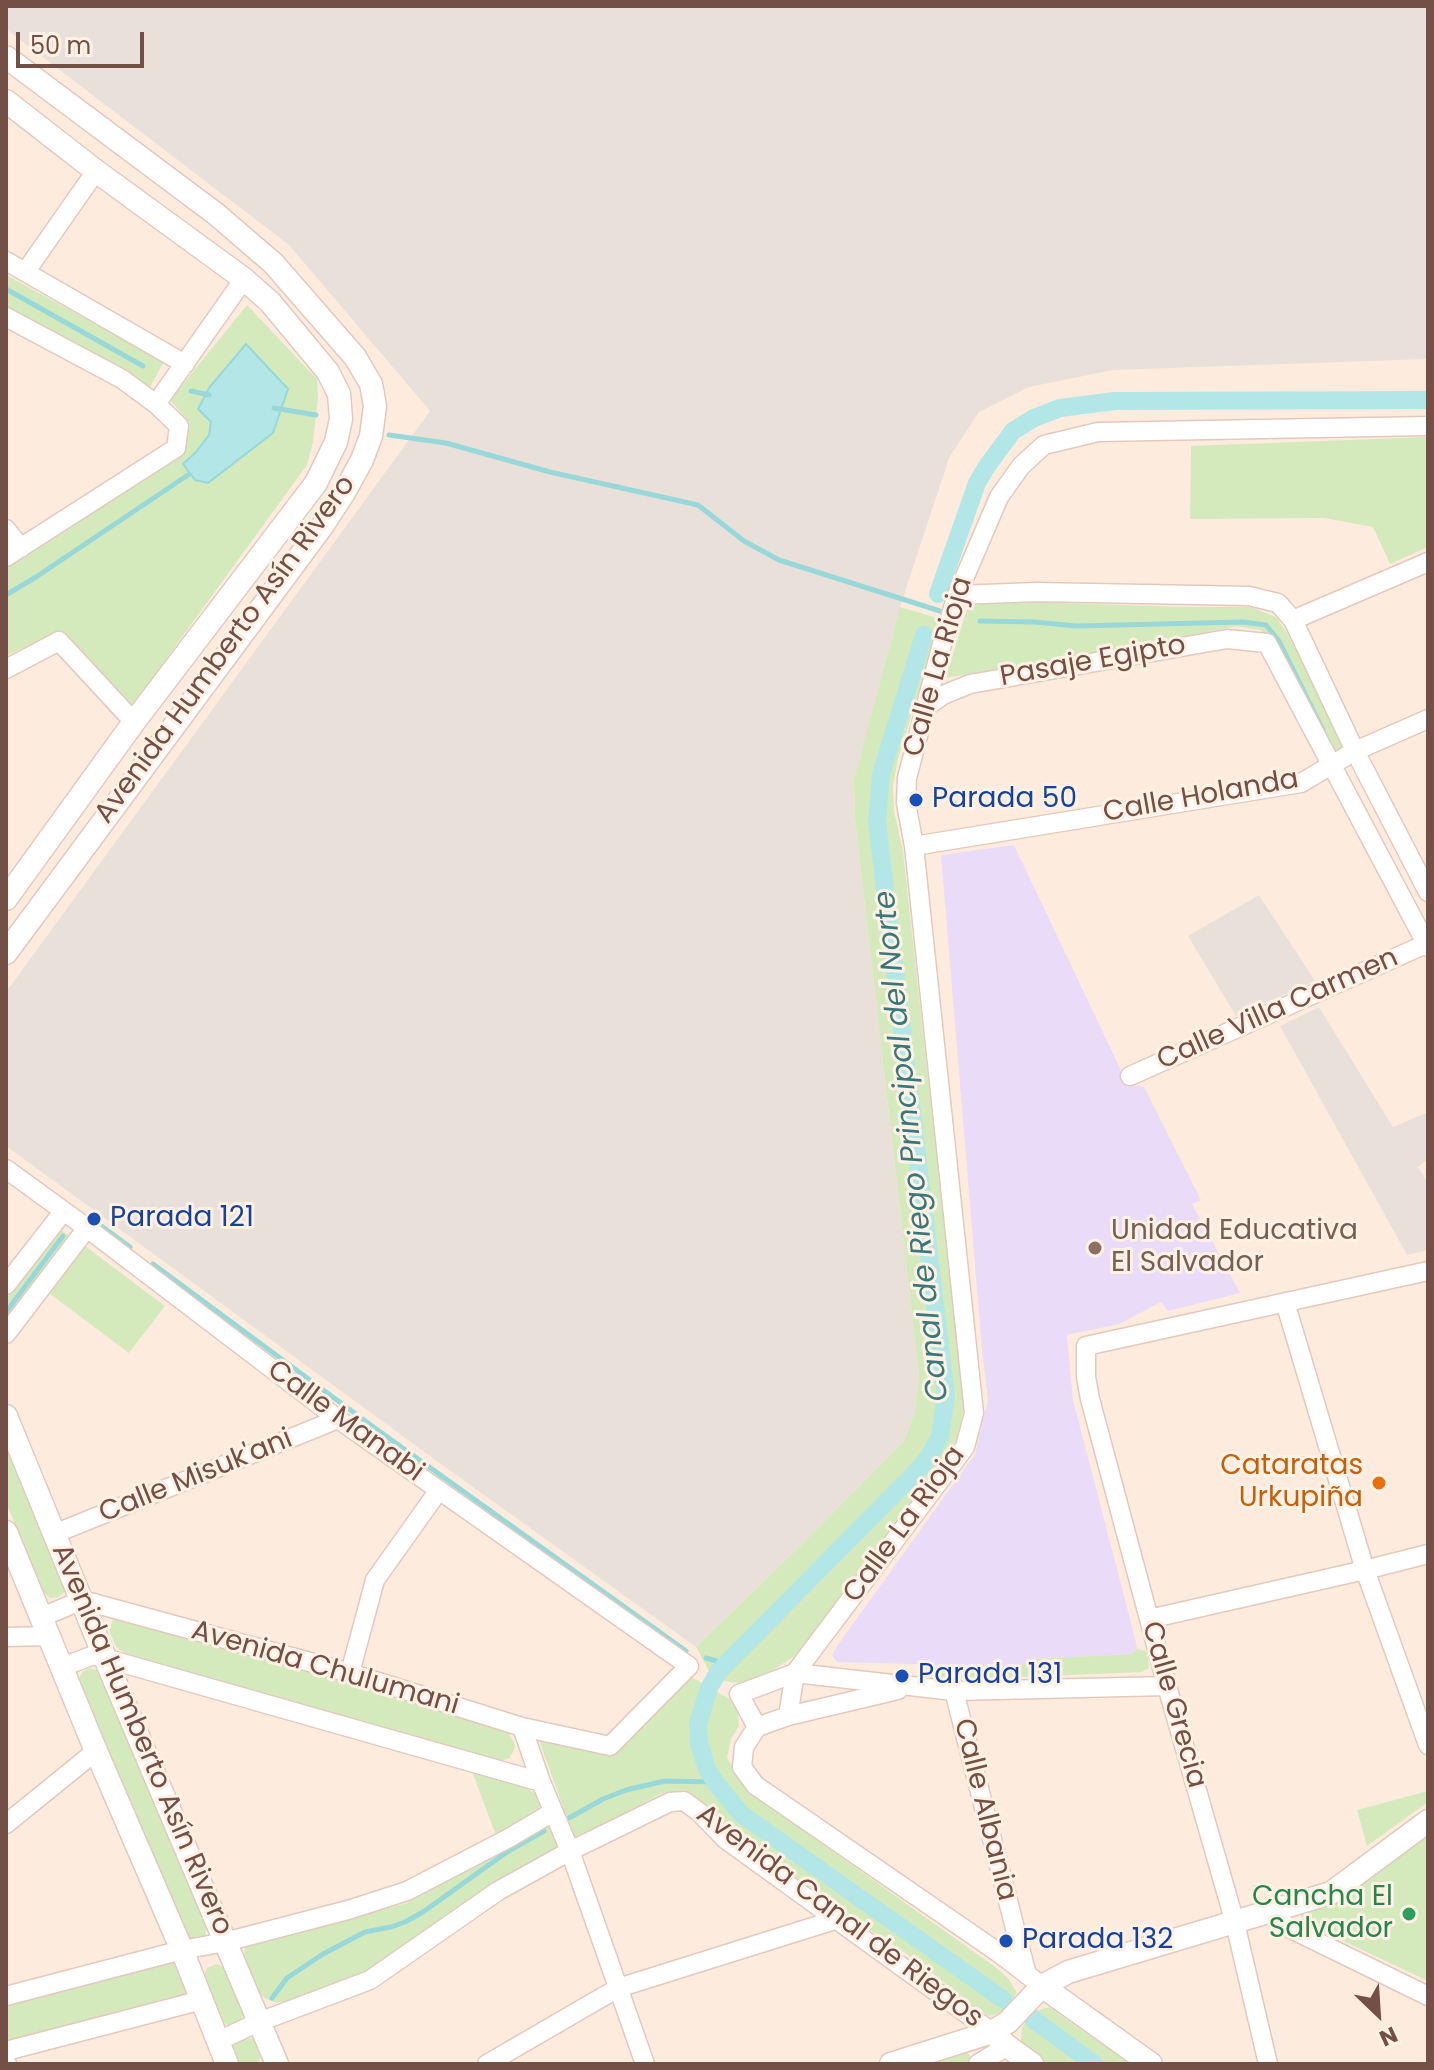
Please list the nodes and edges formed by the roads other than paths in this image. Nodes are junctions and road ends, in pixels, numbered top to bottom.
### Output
1 (6, 57) edge
2 (6, 101) edge
3 (96, 171) junction
4 (6, 261) edge
5 (26, 271) junction
6 (244, 279) junction
7 (6, 317) edge
8 (185, 364) junction
9 (156, 404) junction
10 (1428, 426) edge
11 (296, 507) junction
12 (323, 525) junction
13 (6, 529) edge
14 (14, 552) edge
15 (1428, 562) edge
16 (957, 595) junction
17 (1293, 620) junction
18 (6, 669) edge
19 (925, 708) junction
20 (1428, 719) edge
21 (134, 722) junction
22 (1355, 751) junction
23 (1332, 766) junction
24 (914, 846) junction
25 (1428, 892) edge
26 (6, 899) edge
27 (1427, 946) edge
28 (6, 953) edge
29 (1130, 1076) dead end
30 (6, 1169) edge
31 (63, 1212) junction
32 (87, 1228) junction
33 (1428, 1271) edge
34 (6, 1285) edge
35 (1285, 1302) junction
36 (6, 1334) edge
37 (6, 1416) edge
38 (338, 1419) junction
39 (439, 1490) junction
40 (6, 1532) edge
41 (54, 1534) junction
42 (1428, 1554) edge
43 (1365, 1570) junction
44 (82, 1600) junction
45 (1149, 1619) junction
46 (46, 1626) junction
47 (6, 1637) edge
48 (105, 1658) junction
49 (62, 1667) junction
50 (350, 1673) junction
51 (795, 1673) junction
52 (1167, 1686) junction
53 (908, 1687) junction
54 (954, 1691) junction
55 (788, 1716) junction
56 (522, 1727) junction
57 (757, 1727) junction
58 (1428, 1745) edge
59 (610, 1746) joint
60 (96, 1751) junction
61 (541, 1782) junction
62 (553, 1812) junction
63 (1428, 1821) edge
64 (6, 1824) edge
65 (570, 1851) junction
66 (1277, 1910) junction
67 (838, 1919) junction
68 (1235, 1923) junction
69 (225, 1942) junction
70 (182, 1950) junction
71 (1034, 1980) junction
72 (618, 1988) junction
73 (6, 1996) edge
74 (1428, 1996) edge
75 (202, 2000) junction
76 (259, 2022) junction
77 (999, 2039) junction
78 (218, 2041) junction
79 (6, 2051) edge
80 (227, 2064) edge
81 (277, 2064) edge
82 (487, 2064) edge
83 (645, 2064) edge
84 (891, 2064) edge
85 (978, 2064) edge
86 (1032, 2064) edge
87 (1151, 2064) edge
88 (1268, 2064) edge

1 - 12 street, Avenida Humberto Asín Rivero
2 - 3 street, Avenida Humberto Asín Rivero
3 - 5 street
3 - 6 street, Avenida Humberto Asín Rivero
4 - 5 street
5 - 8 street
6 - 8 street
6 - 11 street, Avenida Humberto Asín Rivero
7 - 9 street
8 - 9 street
9 - 14 street
10 - 16 street, Calle La Rioja
11 - 12 street
11 - 21 street, Avenida Humberto Asín Rivero
12 - 28 street, Avenida Humberto Asín Rivero
13 - 14 street
15 - 17 street
16 - 17 street
16 - 19 street, Calle La Rioja
17 - 22 street
18 - 21 street
19 - 23 street, Pasaje Egipto
19 - 24 street, Calle La Rioja
20 - 22 street, Calle Holanda
21 - 26 street, Avenida Humberto Asín Rivero
22 - 23 street, Calle Holanda
22 - 25 street
23 - 24 street, Calle Holanda
23 - 27 street
24 - 51 street, Calle La Rioja
27 - 29 street, Calle Villa Carmen
30 - 31 street, Calle Manabi
31 - 32 street, Calle Manabi
31 - 34 street
32 - 36 street
32 - 38 street, Calle Manabi
33 - 35 street
35 - 43 street
35 - 45 street, Calle Grecia
37 - 41 street, Avenida Humberto Asín Rivero
38 - 39 street, Calle Manabi
38 - 41 street, Calle Misuk'ani
39 - 50 street
39 - 59 street, Calle Manabi
40 - 46 street, Avenida Humberto Asín Rivero
41 - 44 street, Avenida Humberto Asín Rivero
42 - 43 street
43 - 45 street
43 - 58 street
44 - 46 street
44 - 48 street, Avenida Humberto Asín Rivero
44 - 50 street, Avenida Chulumani
45 - 52 street, Calle Grecia
46 - 47 street
46 - 49 street, Avenida Humberto Asín Rivero
48 - 49 street, Avenida Chulumani
48 - 61 street, Avenida Chulumani
48 - 69 street, Avenida Humberto Asín Rivero
49 - 60 street, Avenida Humberto Asín Rivero
50 - 56 street, Avenida Chulumani
51 - 53 street
51 - 55 street, Calle La Rioja
51 - 57 street
52 - 54 street
52 - 68 street, Calle Grecia
53 - 54 street
53 - 55 street
54 - 71 street, Calle Albania
55 - 57 street
56 - 59 street, Avenida Chulumani
56 - 61 street
57 - 71 street, Avenida Canal de Riegos
60 - 64 street
60 - 70 street, Avenida Humberto Asín Rivero
61 - 62 street
62 - 65 street
62 - 69 street
63 - 66 street
65 - 67 street, Avenida Canal de Riegos
65 - 72 street
65 - 76 street
66 - 68 street
66 - 74 street
67 - 72 street
67 - 77 street, Avenida Canal de Riegos
68 - 71 street
68 - 88 street, Calle Grecia
69 - 70 street
69 - 76 street, Avenida Humberto Asín Rivero
70 - 73 street
70 - 75 street, Avenida Humberto Asín Rivero
71 - 77 street
71 - 87 street, Avenida Canal de Riegos
72 - 82 street
72 - 83 street
75 - 78 street, Avenida Humberto Asín Rivero
75 - 79 street
76 - 78 street
76 - 81 street, Avenida Humberto Asín Rivero
77 - 84 street
77 - 85 street
77 - 86 street, Avenida Canal de Riegos
78 - 80 street, Avenida Humberto Asín Rivero

